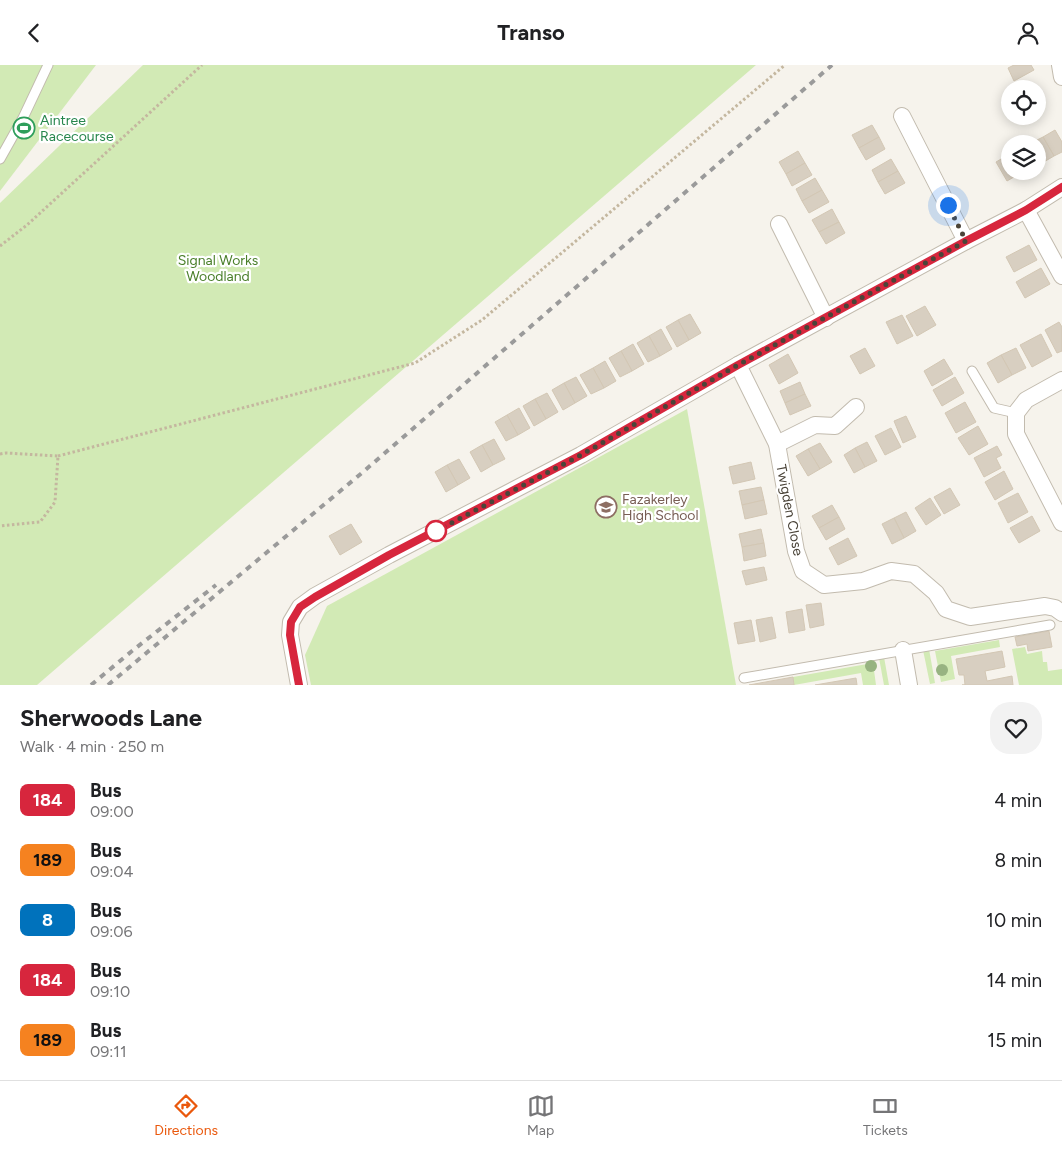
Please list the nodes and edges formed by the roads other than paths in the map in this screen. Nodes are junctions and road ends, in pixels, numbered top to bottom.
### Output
1 (48, 65) edge
2 (1060, 65) edge
3 (1062, 77) edge
4 (902, 116) dead end
5 (0, 159) edge
6 (1062, 187) edge
7 (1026, 210) junction
8 (779, 224) dead end
9 (966, 241) junction
10 (1062, 276) edge
11 (826, 318) junction
12 (738, 365) junction
13 (972, 371) dead end
14 (1062, 379) edge
15 (856, 407) dead end
16 (1016, 413) junction
17 (777, 444) junction
18 (1062, 523) edge
19 (1058, 611) edge
20 (1050, 625) dead end
21 (903, 650) junction
22 (744, 678) dead end
23 (299, 685) edge
24 (909, 685) edge

1 - 5 lane
2 - 3 street
4 - 9 street
6 - 7 street
7 - 9 street
7 - 10 street
8 - 11 street
9 - 11 street
11 - 12 street
12 - 17 street, Twigden Close
12 - 23 street
13 - 16 lane
14 - 16 street
15 - 17 street
16 - 18 street
17 - 19 street, Twigden Close
20 - 21 lane
21 - 22 lane
21 - 24 street

